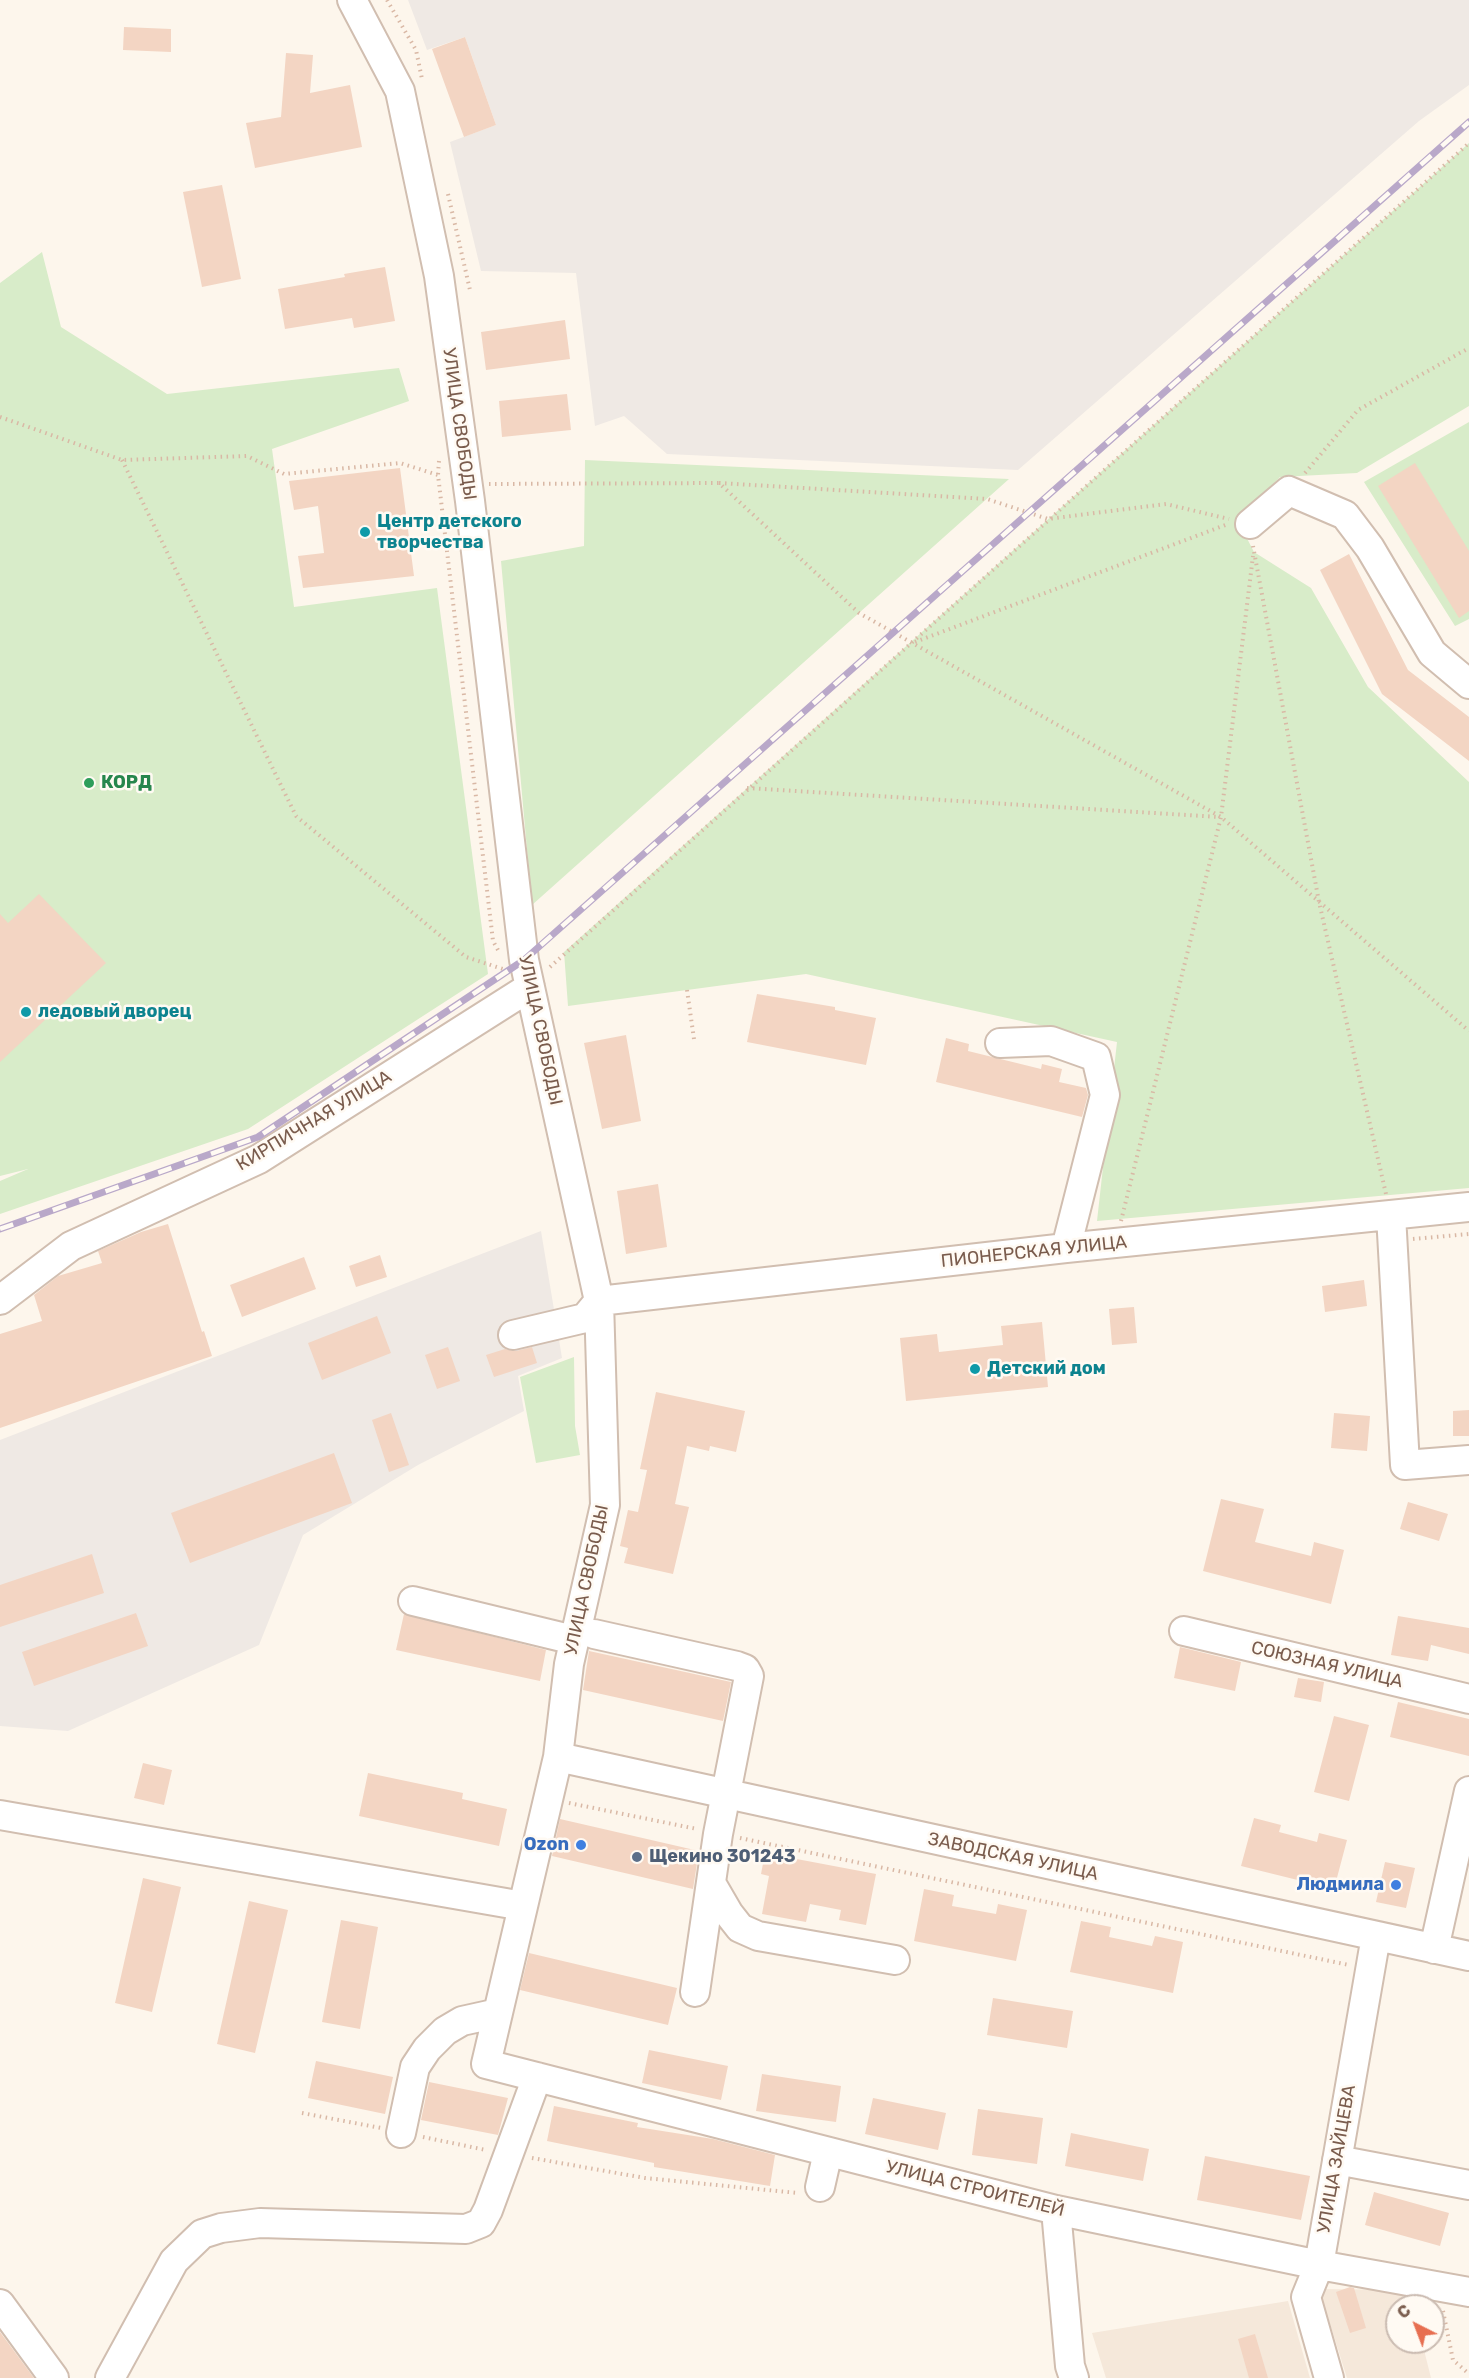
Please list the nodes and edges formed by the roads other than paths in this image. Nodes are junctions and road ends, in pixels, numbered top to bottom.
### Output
1 (352, 0) edge
2 (1250, 524) dead end
3 (1469, 684) edge
4 (530, 987) junction
5 (1000, 1043) dead end
6 (1469, 1207) edge
7 (1391, 1215) junction
8 (1066, 1248) junction
9 (0, 1300) edge
10 (599, 1301) junction
11 (513, 1335) dead end
12 (1469, 1460) edge
13 (413, 1600) dead end
14 (1184, 1631) dead end
15 (584, 1637) junction
16 (1469, 1699) edge
17 (558, 1757) junction
18 (1469, 1791) edge
19 (726, 1794) junction
20 (0, 1815) edge
21 (1463, 1842) edge
22 (711, 1883) junction
23 (523, 1906) junction
24 (1376, 1936) junction
25 (1434, 1949) junction
26 (1469, 1956) edge
27 (895, 1960) dead end
28 (695, 1992) dead end
29 (498, 2013) junction
30 (486, 2064) joint
31 (537, 2077) junction
32 (401, 2133) road end
33 (828, 2152) junction
34 (1337, 2160) junction
35 (1469, 2185) edge
36 (820, 2187) road end
37 (1056, 2210) junction
38 (1319, 2265) junction
39 (1469, 2292) edge
40 (0, 2304) edge
41 (54, 2378) edge
42 (110, 2378) edge
43 (1074, 2378) edge
44 (1329, 2378) edge

1 - 4 street, УЛИЦА СВОБОДЫ
2 - 3 street
4 - 9 street, КИРПИЧНАЯ УЛИЦА
4 - 10 street, УЛИЦА СВОБОДЫ
5 - 8 street
6 - 7 street, ПИОНЕРСКАЯ УЛИЦА
7 - 8 street, ПИОНЕРСКАЯ УЛИЦА
7 - 12 street
8 - 10 street, ПИОНЕРСКАЯ УЛИЦА
10 - 11 street
10 - 15 street, УЛИЦА СВОБОДЫ
13 - 15 street
14 - 16 street, СОЮЗНАЯ УЛИЦА
15 - 17 street, УЛИЦА СВОБОДЫ
15 - 19 street
17 - 19 street, ЗАВОДСКАЯ УЛИЦА
17 - 23 street, УЛИЦА СВОБОДЫ
18 - 21 street
19 - 22 street
19 - 24 street, ЗАВОДСКАЯ УЛИЦА
20 - 23 street
21 - 25 street
22 - 27 street
22 - 28 street
23 - 29 street, УЛИЦА СВОБОДЫ
24 - 25 street, ЗАВОДСКАЯ УЛИЦА
24 - 34 street, УЛИЦА ЗАЙЦЕВА
25 - 26 street, ЗАВОДСКАЯ УЛИЦА
29 - 30 street, УЛИЦА СВОБОДЫ
29 - 32 street
30 - 31 street, УЛИЦА СТРОИТЕЛЕЙ
31 - 33 street, УЛИЦА СТРОИТЕЛЕЙ
31 - 42 street
33 - 36 street
33 - 37 street, УЛИЦА СТРОИТЕЛЕЙ
34 - 35 street
34 - 38 street, УЛИЦА ЗАЙЦЕВА
37 - 38 street, УЛИЦА СТРОИТЕЛЕЙ
37 - 43 street
38 - 39 street, УЛИЦА СТРОИТЕЛЕЙ
38 - 44 street, УЛИЦА ЗАЙЦЕВА
40 - 41 street

